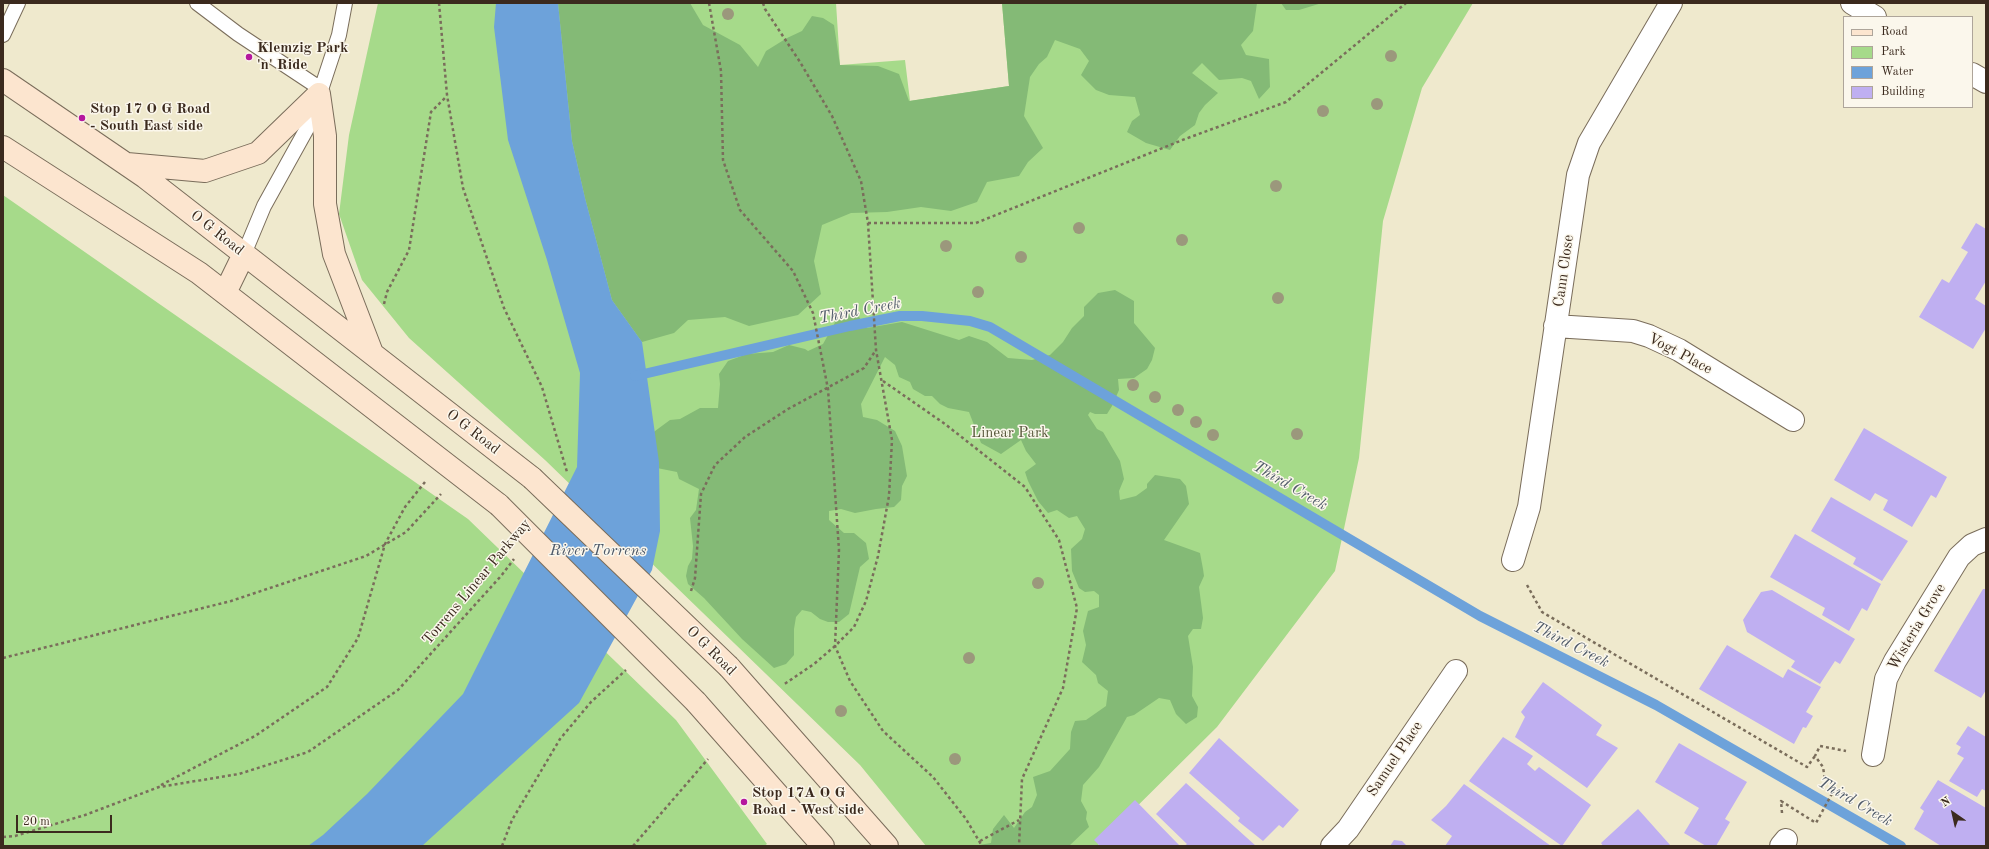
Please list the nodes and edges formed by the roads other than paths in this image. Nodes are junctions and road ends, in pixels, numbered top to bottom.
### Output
1 (18, 3) edge
2 (197, 3) edge
3 (345, 3) edge
4 (1671, 3) edge
5 (1852, 3) edge
6 (1873, 16) edge
7 (3, 35) edge
8 (1973, 75) edge
9 (3, 80) edge
10 (1986, 82) edge
11 (320, 92) junction
12 (5, 148) edge
13 (126, 163) junction
14 (244, 254) junction
15 (225, 293) junction
16 (1556, 326) junction
17 (372, 353) junction
18 (1793, 420) dead end
19 (1986, 539) edge
20 (1513, 560) road end
21 (1456, 671) dead end
22 (1873, 755) road end
23 (823, 846) edge
24 (887, 846) edge
25 (1332, 846) edge

1 - 7 lane
2 - 11 lane
3 - 11 lane
4 - 16 street, Cann Close
5 - 6 street
8 - 10 street
9 - 13 main road, O G Road
11 - 13 main road
11 - 14 lane
11 - 17 main road
12 - 15 main road
13 - 14 main road, O G Road
14 - 15 main road
14 - 17 main road, O G Road
15 - 23 main road, bridge
16 - 18 street, Vogt Place
16 - 20 street, Cann Close
17 - 24 main road, O G Road, bridge
19 - 22 street, Wisteria Grove
21 - 25 street, Samuel Place

